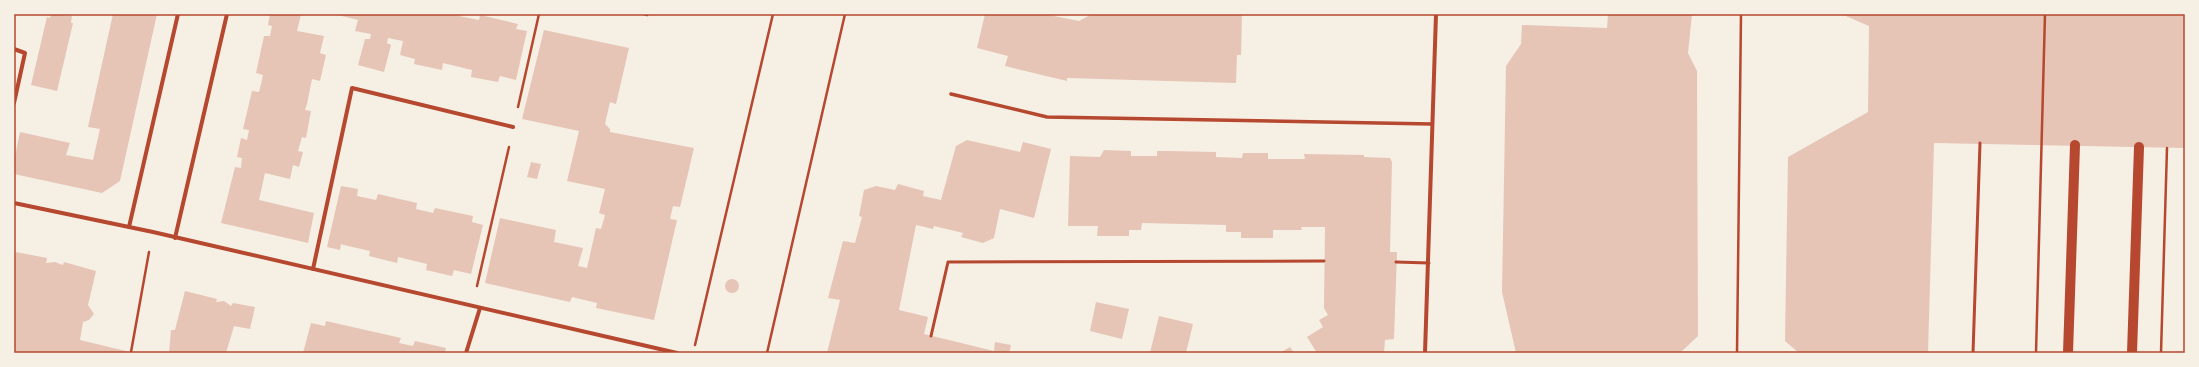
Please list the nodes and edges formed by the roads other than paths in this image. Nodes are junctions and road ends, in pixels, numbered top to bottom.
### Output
1 (178, 14) edge
2 (227, 14) edge
3 (1436, 14) edge
4 (14, 48) edge
5 (951, 94) dead end
6 (14, 103) edge
7 (1432, 124) junction
8 (514, 127) road end
9 (1980, 143) dead end
10 (2075, 145) dead end
11 (2139, 147) dead end
12 (14, 203) edge
13 (129, 227) junction
14 (175, 238) junction
15 (1324, 262) dead end
16 (1396, 262) dead end
17 (1429, 263) junction
18 (313, 269) junction
19 (480, 308) junction
20 (931, 336) dead end
21 (466, 353) edge
22 (677, 353) edge
23 (1425, 353) edge
24 (1973, 353) edge
25 (2068, 353) edge
26 (2132, 353) edge

1 - 13 street
2 - 14 street
3 - 7 street
4 - 6 street
5 - 7 street
7 - 17 street
8 - 18 street
9 - 24 lane
10 - 25 main road
11 - 26 main road
12 - 13 street
13 - 14 street
14 - 18 street
15 - 20 lane
16 - 17 lane
17 - 23 street
18 - 19 street
19 - 21 street
19 - 22 street

